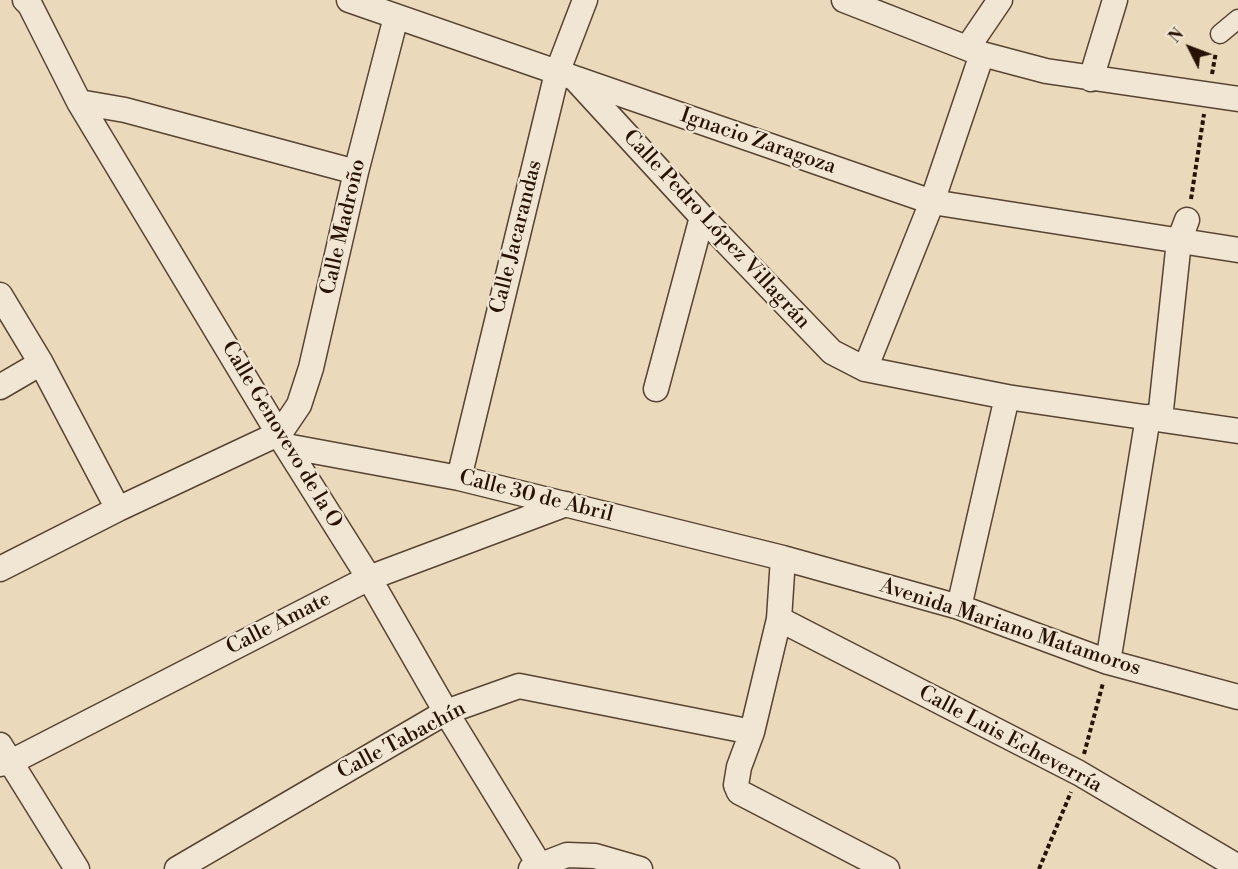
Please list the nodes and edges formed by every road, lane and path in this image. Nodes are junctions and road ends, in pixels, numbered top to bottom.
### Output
1 (349, 0) edge
2 (585, 0) edge
3 (844, 0) edge
4 (1000, 0) edge
5 (1115, 0) edge
6 (28, 2) edge
7 (396, 17) junction
8 (1238, 19) edge
9 (1220, 34) joint
10 (975, 50) junction
11 (566, 77) junction
12 (1091, 78) junction
13 (1207, 95) junction
14 (1238, 99) edge
15 (79, 102) junction
16 (356, 172) junction
17 (932, 202) junction
18 (702, 216) junction
19 (1183, 230) junction
20 (1238, 250) edge
21 (0, 294) edge
22 (41, 363) junction
23 (865, 369) junction
24 (0, 387) edge
25 (656, 389) dead end
26 (1007, 397) junction
27 (1154, 418) junction
28 (1238, 431) edge
29 (283, 439) junction
30 (459, 477) junction
31 (566, 504) junction
32 (118, 509) junction
33 (783, 558) junction
34 (0, 569) edge
35 (369, 578) junction
36 (959, 607) junction
37 (779, 620) junction
38 (1108, 662) junction
39 (1238, 697) edge
40 (446, 712) junction
41 (752, 732) junction
42 (4, 757) edge
43 (1238, 867) edge
44 (537, 868) edge
45 (76, 869) edge
46 (177, 869) edge
47 (640, 869) edge
48 (887, 869) edge

1 - 7 street, Ignacio Zaragoza
2 - 11 street, Calle Jacarandas
3 - 10 street
4 - 10 street
5 - 12 street
6 - 15 street, Calle Genovevo de la O
7 - 11 street, Ignacio Zaragoza
7 - 16 street, Calle Madroño
8 - 9 street
9 - 13 path
10 - 12 street
10 - 17 street
11 - 17 street, Ignacio Zaragoza
11 - 18 street, Calle Pedro López Villagrán
11 - 30 street, Calle Jacarandas
12 - 13 street
13 - 14 street
13 - 19 path
15 - 16 street
15 - 29 street, Calle Genovevo de la O
16 - 29 street, Calle Madroño
17 - 19 street, Ignacio Zaragoza
17 - 23 street
18 - 23 street, Calle Pedro López Villagrán
18 - 25 street
19 - 20 street, Ignacio Zaragoza
19 - 27 street
21 - 22 street
22 - 24 street
22 - 32 street
23 - 26 street, Calle Pedro López Villagrán
26 - 27 street, Calle Pedro López Villagrán
26 - 36 street
27 - 28 street, Calle Pedro López Villagrán
27 - 38 street
29 - 30 street, Calle 30 de Abril
29 - 32 street
29 - 35 street, Calle Genovevo de la O
30 - 31 street, Calle 30 de Abril
31 - 33 street, Calle 30 de Abril
31 - 35 street, Calle Amate
32 - 34 street
33 - 36 street, Avenida Mariano Matamoros
33 - 37 street
35 - 40 street, Calle Genovevo de la O
35 - 42 street, Calle Amate
36 - 38 street, Avenida Mariano Matamoros
37 - 41 street
37 - 43 street, Calle Luis Echeverría
38 - 39 street, Avenida Mariano Matamoros
40 - 41 street, Calle Tabachín
40 - 44 street, Calle Genovevo de la O
40 - 46 street, Calle Tabachín
41 - 48 street
42 - 45 street
44 - 47 street

